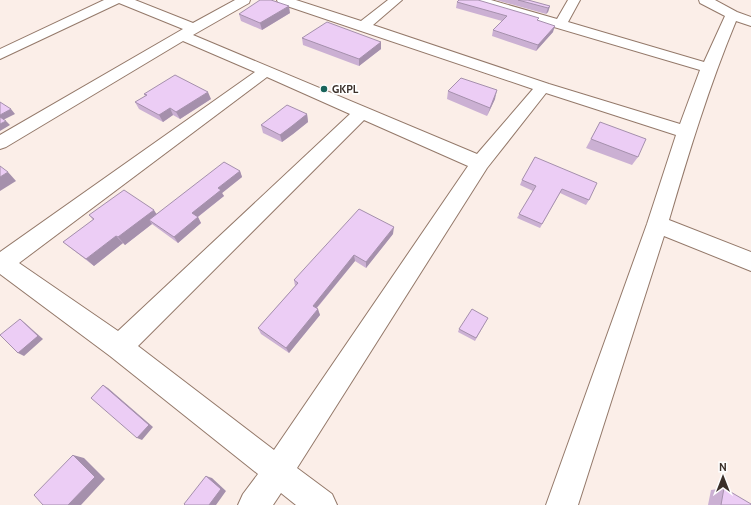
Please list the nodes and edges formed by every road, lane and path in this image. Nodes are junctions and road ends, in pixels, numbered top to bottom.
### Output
1 (114, 0) edge
2 (123, 0) edge
3 (244, 0) edge
4 (283, 0) edge
5 (396, 0) edge
6 (477, 0) edge
7 (574, 0) edge
8 (704, 0) edge
9 (741, 18) edge
10 (560, 25) junction
11 (362, 26) junction
12 (188, 31) junction
13 (0, 55) edge
14 (709, 68) junction
15 (266, 71) junction
16 (543, 87) junction
17 (362, 112) junction
18 (686, 132) junction
19 (0, 142) edge
20 (480, 164) junction
21 (657, 224) junction
22 (1, 262) edge
23 (751, 262) edge
24 (119, 347) junction
25 (278, 471) junction
26 (254, 505) edge
27 (322, 505) edge
28 (562, 505) edge

1 - 13 street
2 - 12 street
3 - 12 street
4 - 11 street
5 - 11 street
6 - 10 street
7 - 10 street
8 - 9 street
9 - 14 street
10 - 14 street
11 - 16 street
12 - 15 street
12 - 19 street
14 - 18 street
15 - 17 street
15 - 22 street
16 - 18 street
16 - 20 street
17 - 20 street
17 - 24 street
18 - 21 street
20 - 25 street
21 - 23 street
21 - 28 street
22 - 24 street
24 - 25 street
25 - 26 street
25 - 27 street

